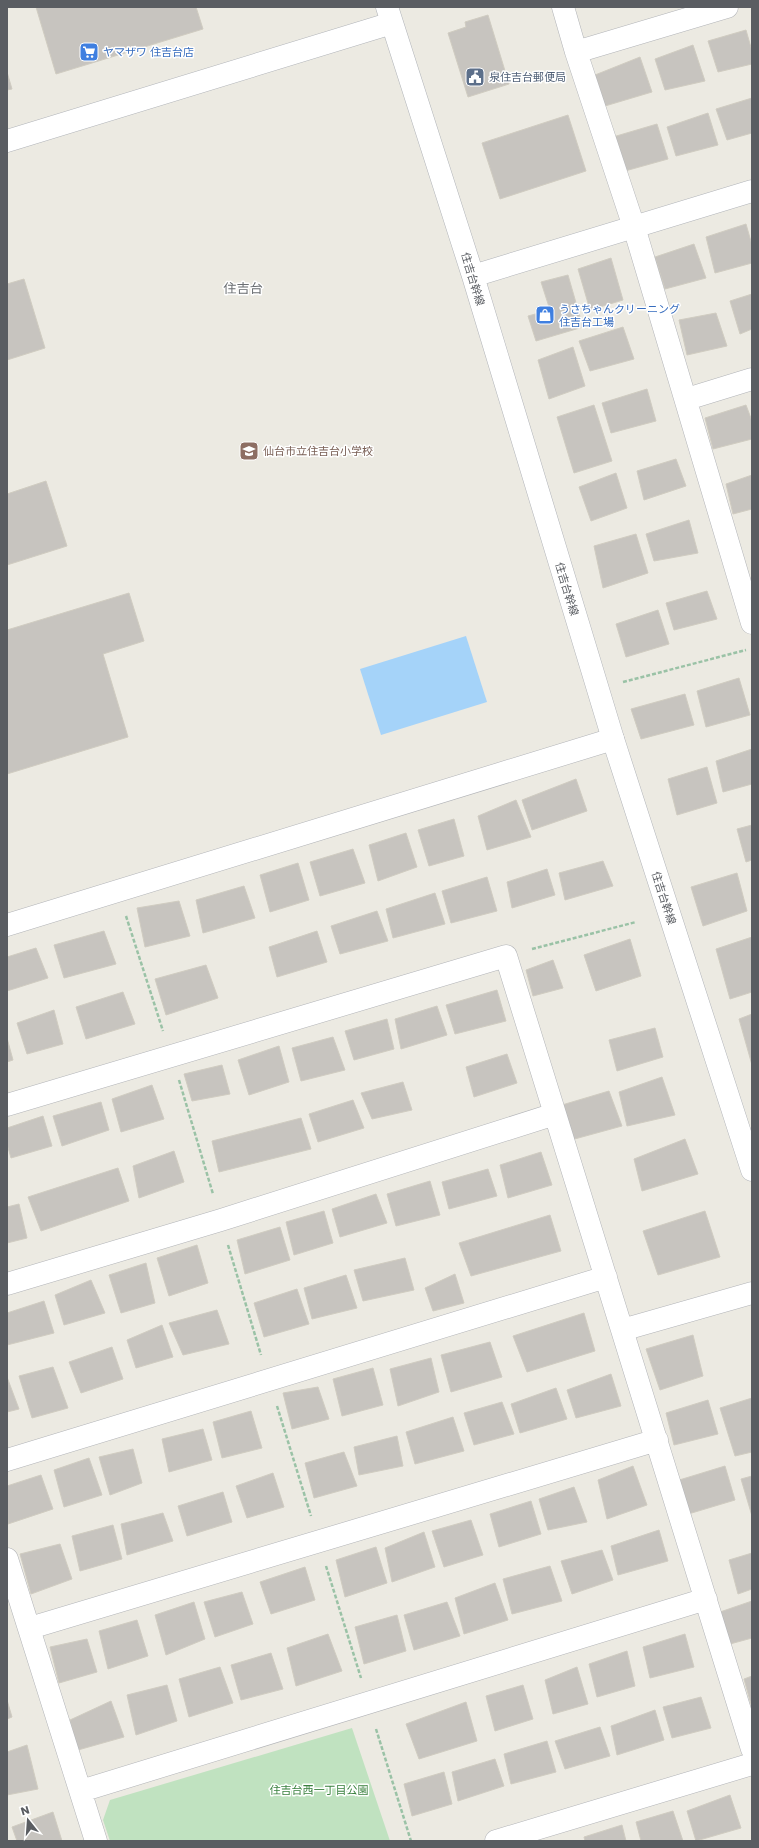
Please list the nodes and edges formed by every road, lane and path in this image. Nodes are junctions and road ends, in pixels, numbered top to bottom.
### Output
1 (563, 7) edge
2 (727, 7) edge
3 (389, 15) edge
4 (576, 52) junction
5 (7, 141) edge
6 (752, 191) edge
7 (634, 227) junction
8 (473, 276) junction
9 (752, 379) edge
10 (687, 399) junction
11 (743, 561) edge
12 (752, 623) edge
13 (752, 648) edge
14 (598, 689) junction
15 (613, 739) junction
16 (118, 891) junction
17 (636, 922) dead end
18 (7, 925) edge
19 (506, 956) junction
20 (171, 1055) junction
21 (7, 1105) edge
22 (555, 1114) junction
23 (752, 1170) edge
24 (220, 1220) junction
25 (606, 1277) junction
26 (7, 1284) edge
27 (752, 1294) edge
28 (622, 1330) junction
29 (657, 1440) junction
30 (7, 1460) edge
31 (7, 1559) edge
32 (706, 1599) junction
33 (30, 1628) junction
34 (752, 1749) edge
35 (752, 1764) edge
36 (81, 1791) junction
37 (96, 1841) edge
38 (496, 1841) edge

1 - 4 street
2 - 4 street
3 - 5 street
3 - 8 street, 住吉台幹線
4 - 7 street
6 - 7 street
7 - 8 street
7 - 10 street
8 - 14 street, 住吉台幹線
9 - 10 street
10 - 11 street
11 - 12 street
13 - 14 path
14 - 15 street, 住吉台幹線
15 - 16 street
15 - 23 street, 住吉台幹線
16 - 18 street
16 - 20 path
17 - 19 path
19 - 20 street
19 - 22 street
20 - 21 street
20 - 24 path
22 - 24 street
22 - 25 street
24 - 26 street
25 - 28 street
25 - 30 street
27 - 28 street
28 - 29 street
29 - 32 street
29 - 33 street
31 - 33 street
32 - 34 street
32 - 36 street
33 - 36 street
35 - 38 street
36 - 37 street

